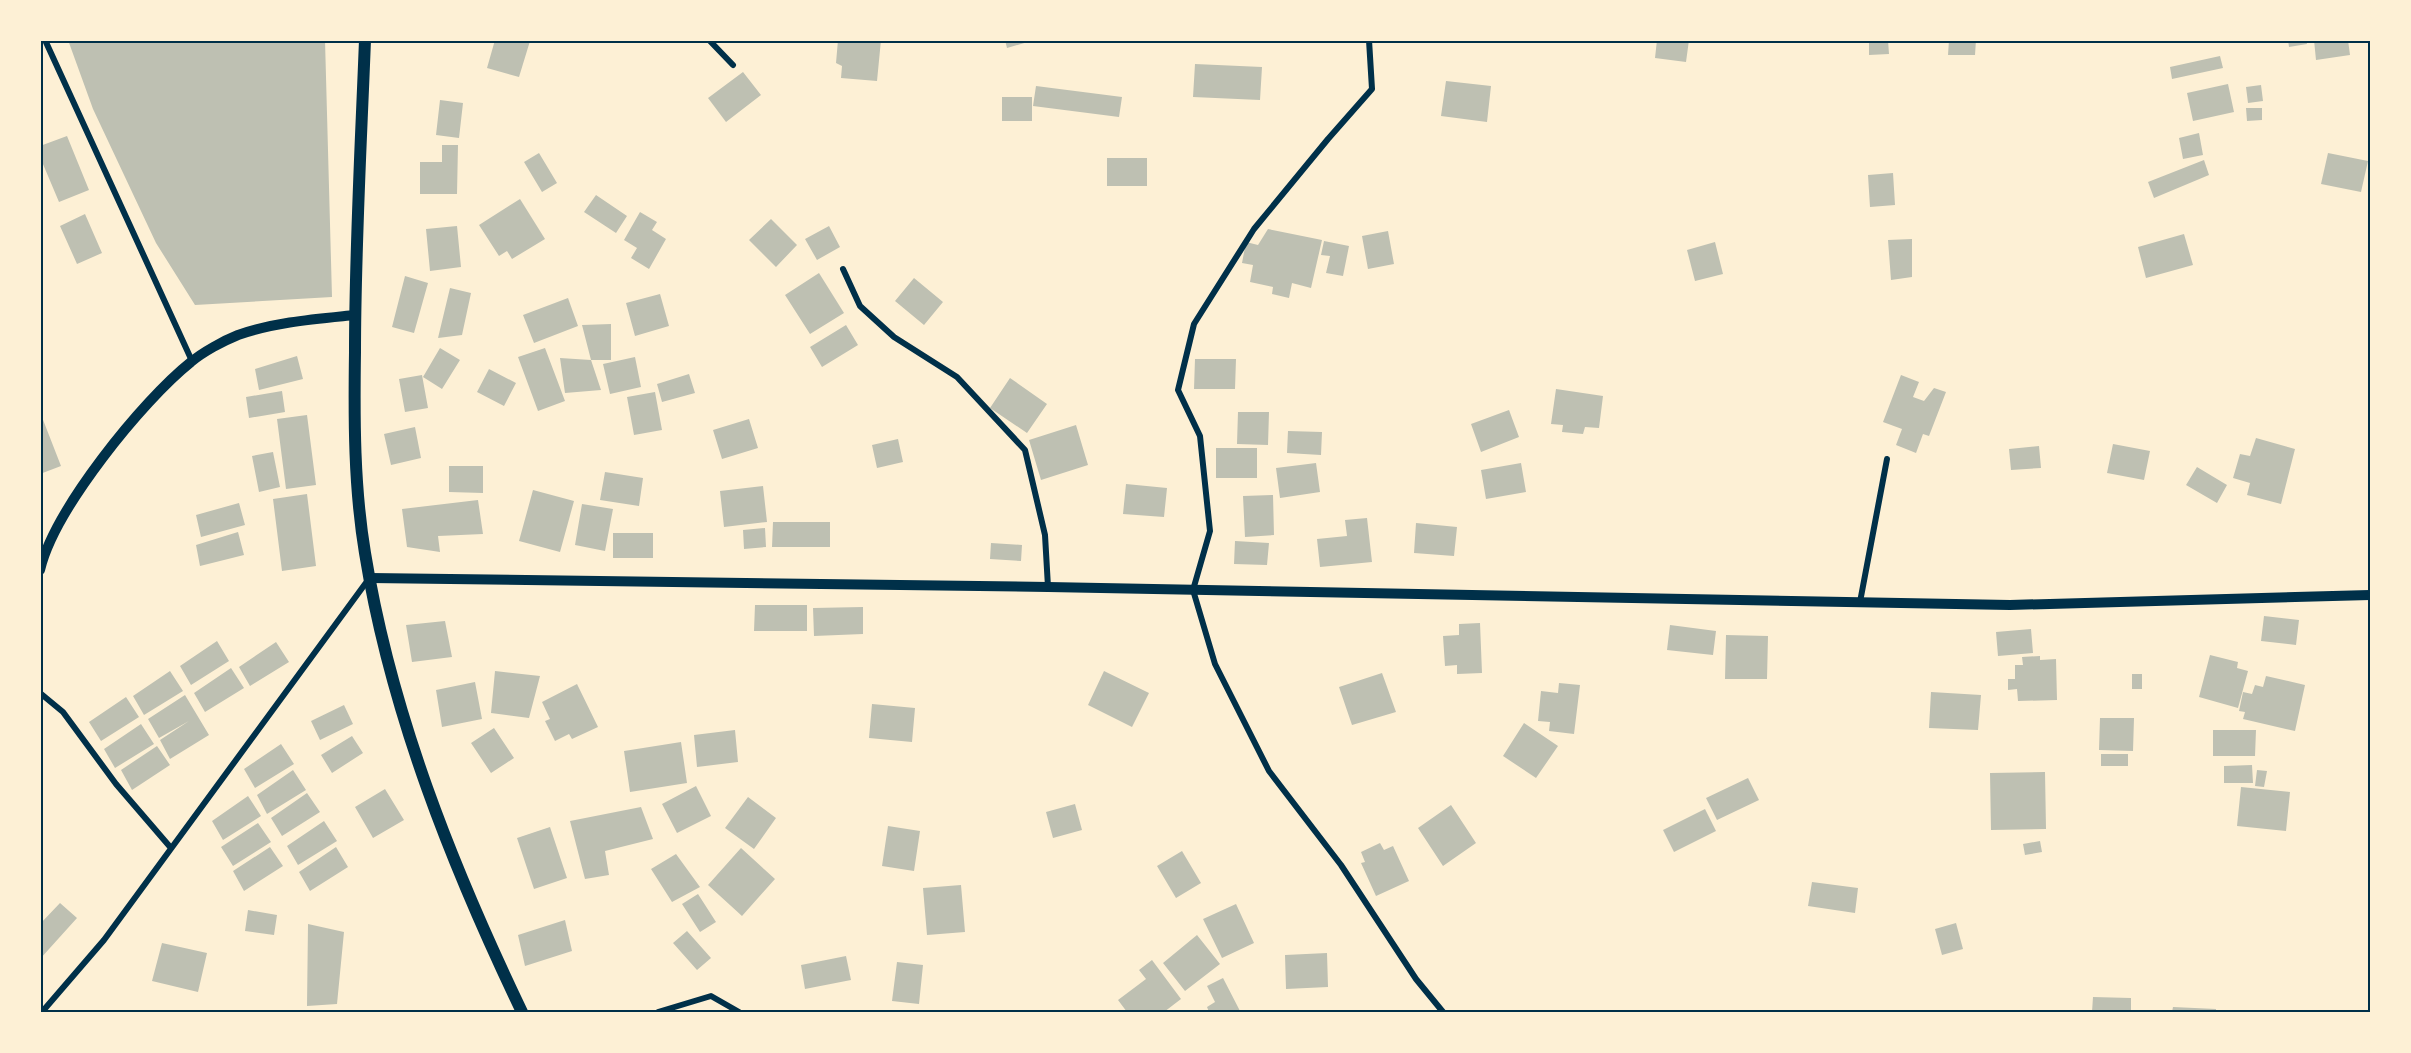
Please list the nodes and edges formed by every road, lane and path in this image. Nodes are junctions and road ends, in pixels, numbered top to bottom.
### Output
1 (45, 40) edge
2 (365, 40) edge
3 (709, 40) edge
4 (1369, 40) edge
5 (733, 65) dead end
6 (843, 269) dead end
7 (355, 315) junction
8 (192, 361) junction
9 (1887, 459) dead end
10 (40, 570) edge
11 (370, 578) junction
12 (1048, 587) junction
13 (1193, 590) junction
14 (2370, 595) edge
15 (1860, 602) junction
16 (40, 693) edge
17 (171, 848) junction
18 (42, 1012) edge
19 (522, 1012) edge
20 (658, 1012) edge
21 (739, 1012) edge
22 (1443, 1012) edge

1 - 8 street
2 - 7 main road
3 - 5 street
4 - 13 street
6 - 12 street
7 - 8 street
7 - 11 main road
8 - 10 street
9 - 15 street
11 - 12 street
11 - 17 street
11 - 19 main road
12 - 13 street
13 - 15 street
13 - 22 street
14 - 15 street
16 - 17 street
17 - 18 street
20 - 21 street

